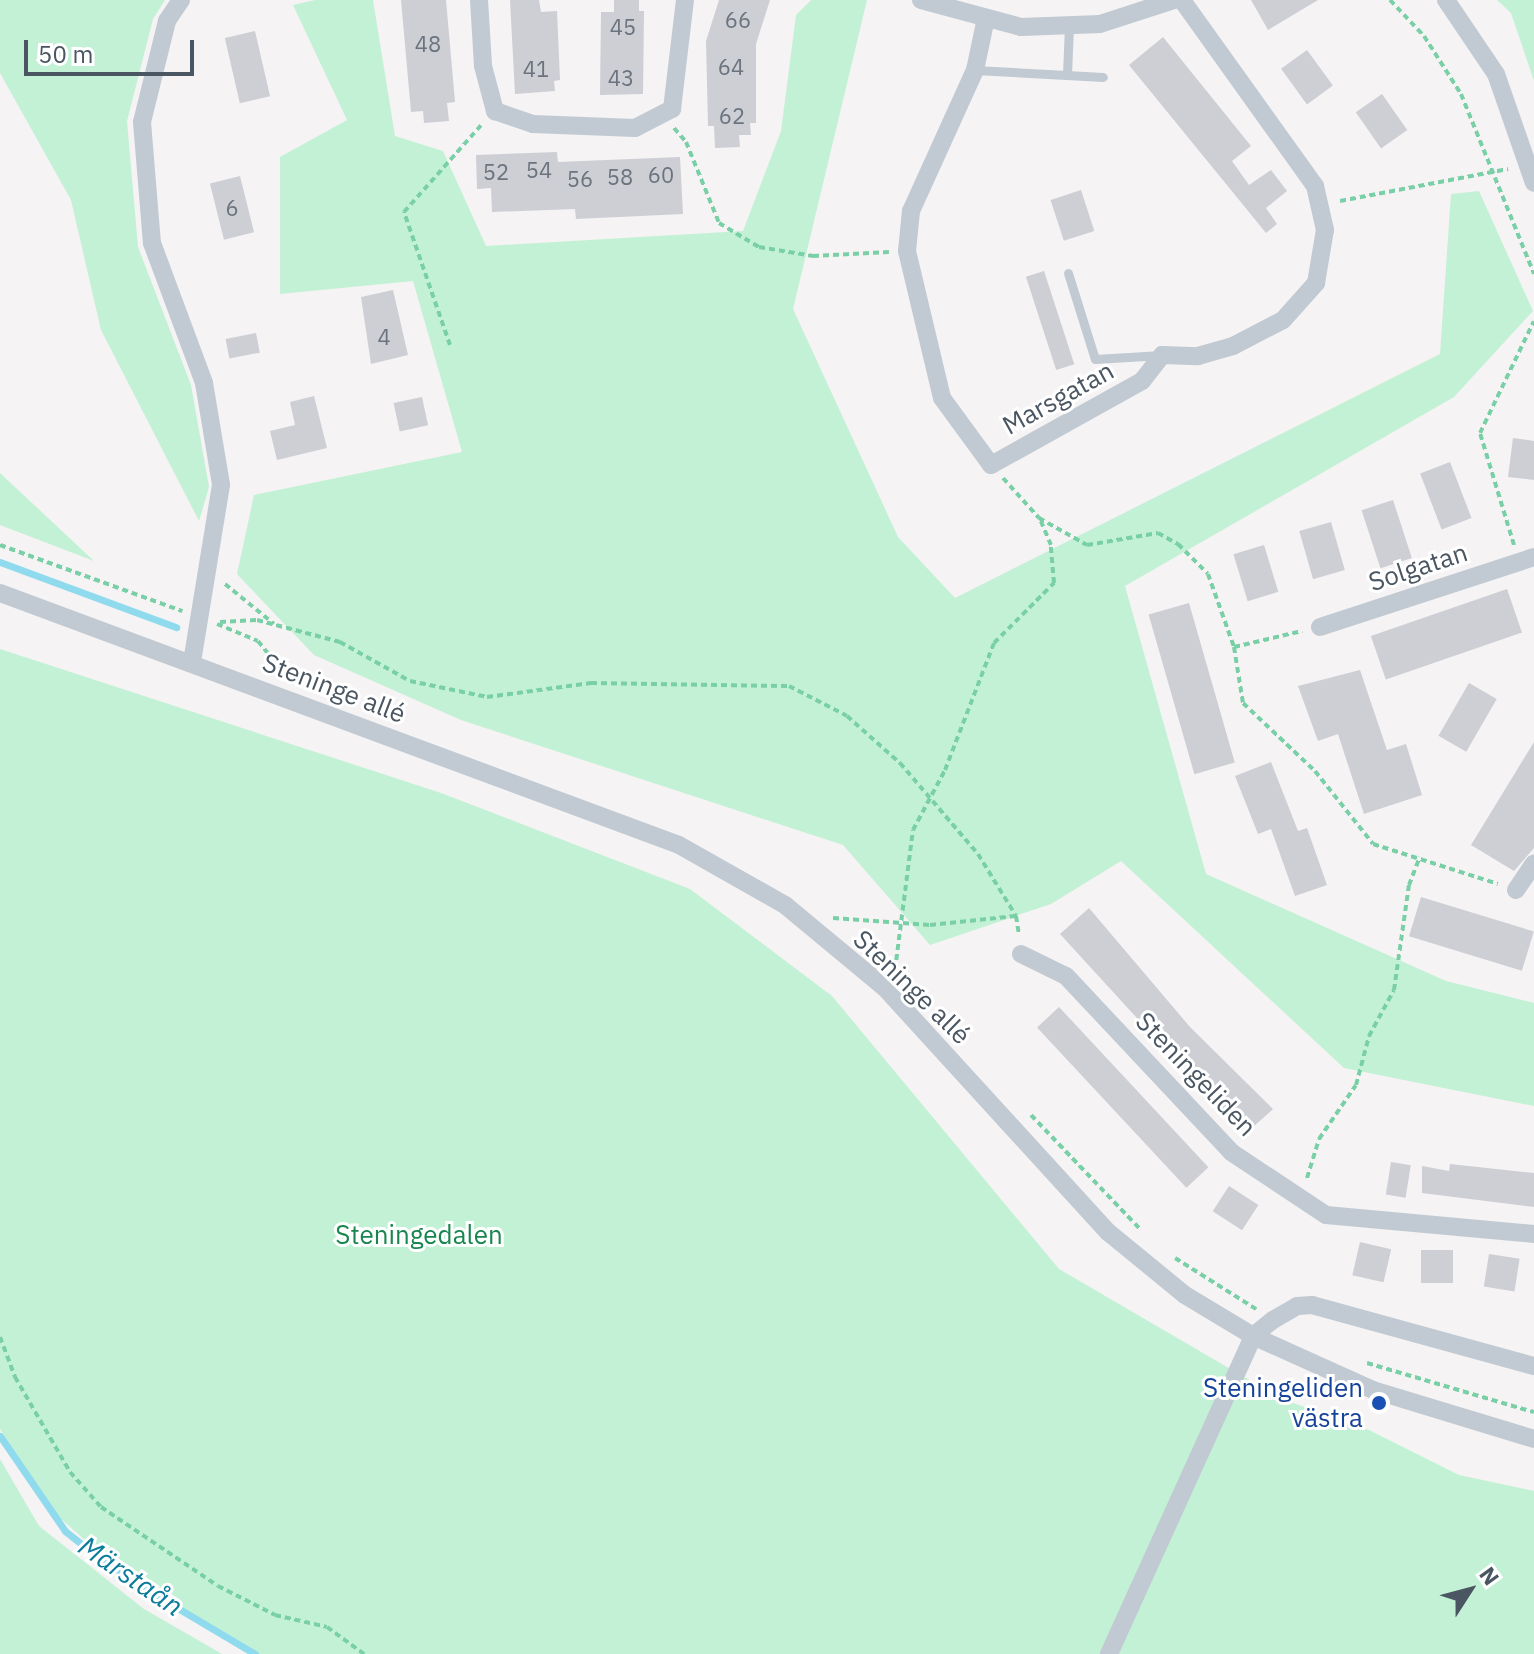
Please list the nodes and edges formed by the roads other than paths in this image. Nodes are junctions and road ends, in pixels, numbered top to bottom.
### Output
1 (181, 0) edge
2 (479, 0) edge
3 (685, 0) edge
4 (921, 0) edge
5 (1174, 0) edge
6 (1182, 0) edge
7 (1446, 0) edge
8 (986, 18) junction
9 (1069, 25) junction
10 (975, 70) junction
11 (1067, 75) junction
12 (1103, 77) dead end
13 (1530, 174) edge
14 (1068, 273) dead end
15 (1162, 355) junction
16 (1526, 559) edge
17 (0, 593) edge
18 (1320, 627) road end
19 (192, 662) junction
20 (1534, 863) edge
21 (1516, 890) road end
22 (1021, 954) road end
23 (1534, 1234) edge
24 (1253, 1336) junction
25 (1534, 1366) edge
26 (1534, 1439) edge
27 (1109, 1654) edge

1 - 19 street
2 - 3 street
4 - 8 street
5 - 9 street
6 - 15 street
7 - 13 street
8 - 9 street
8 - 10 street, Marsgatan
9 - 11 lane
10 - 11 lane
10 - 15 street, Marsgatan
11 - 12 lane
14 - 15 lane
16 - 18 street, Solgatan
17 - 19 street, Steninge allé
19 - 24 street, Steninge allé
20 - 21 street
22 - 23 street, Steningeliden
24 - 25 street
24 - 26 street, Steninge allé
24 - 27 street

